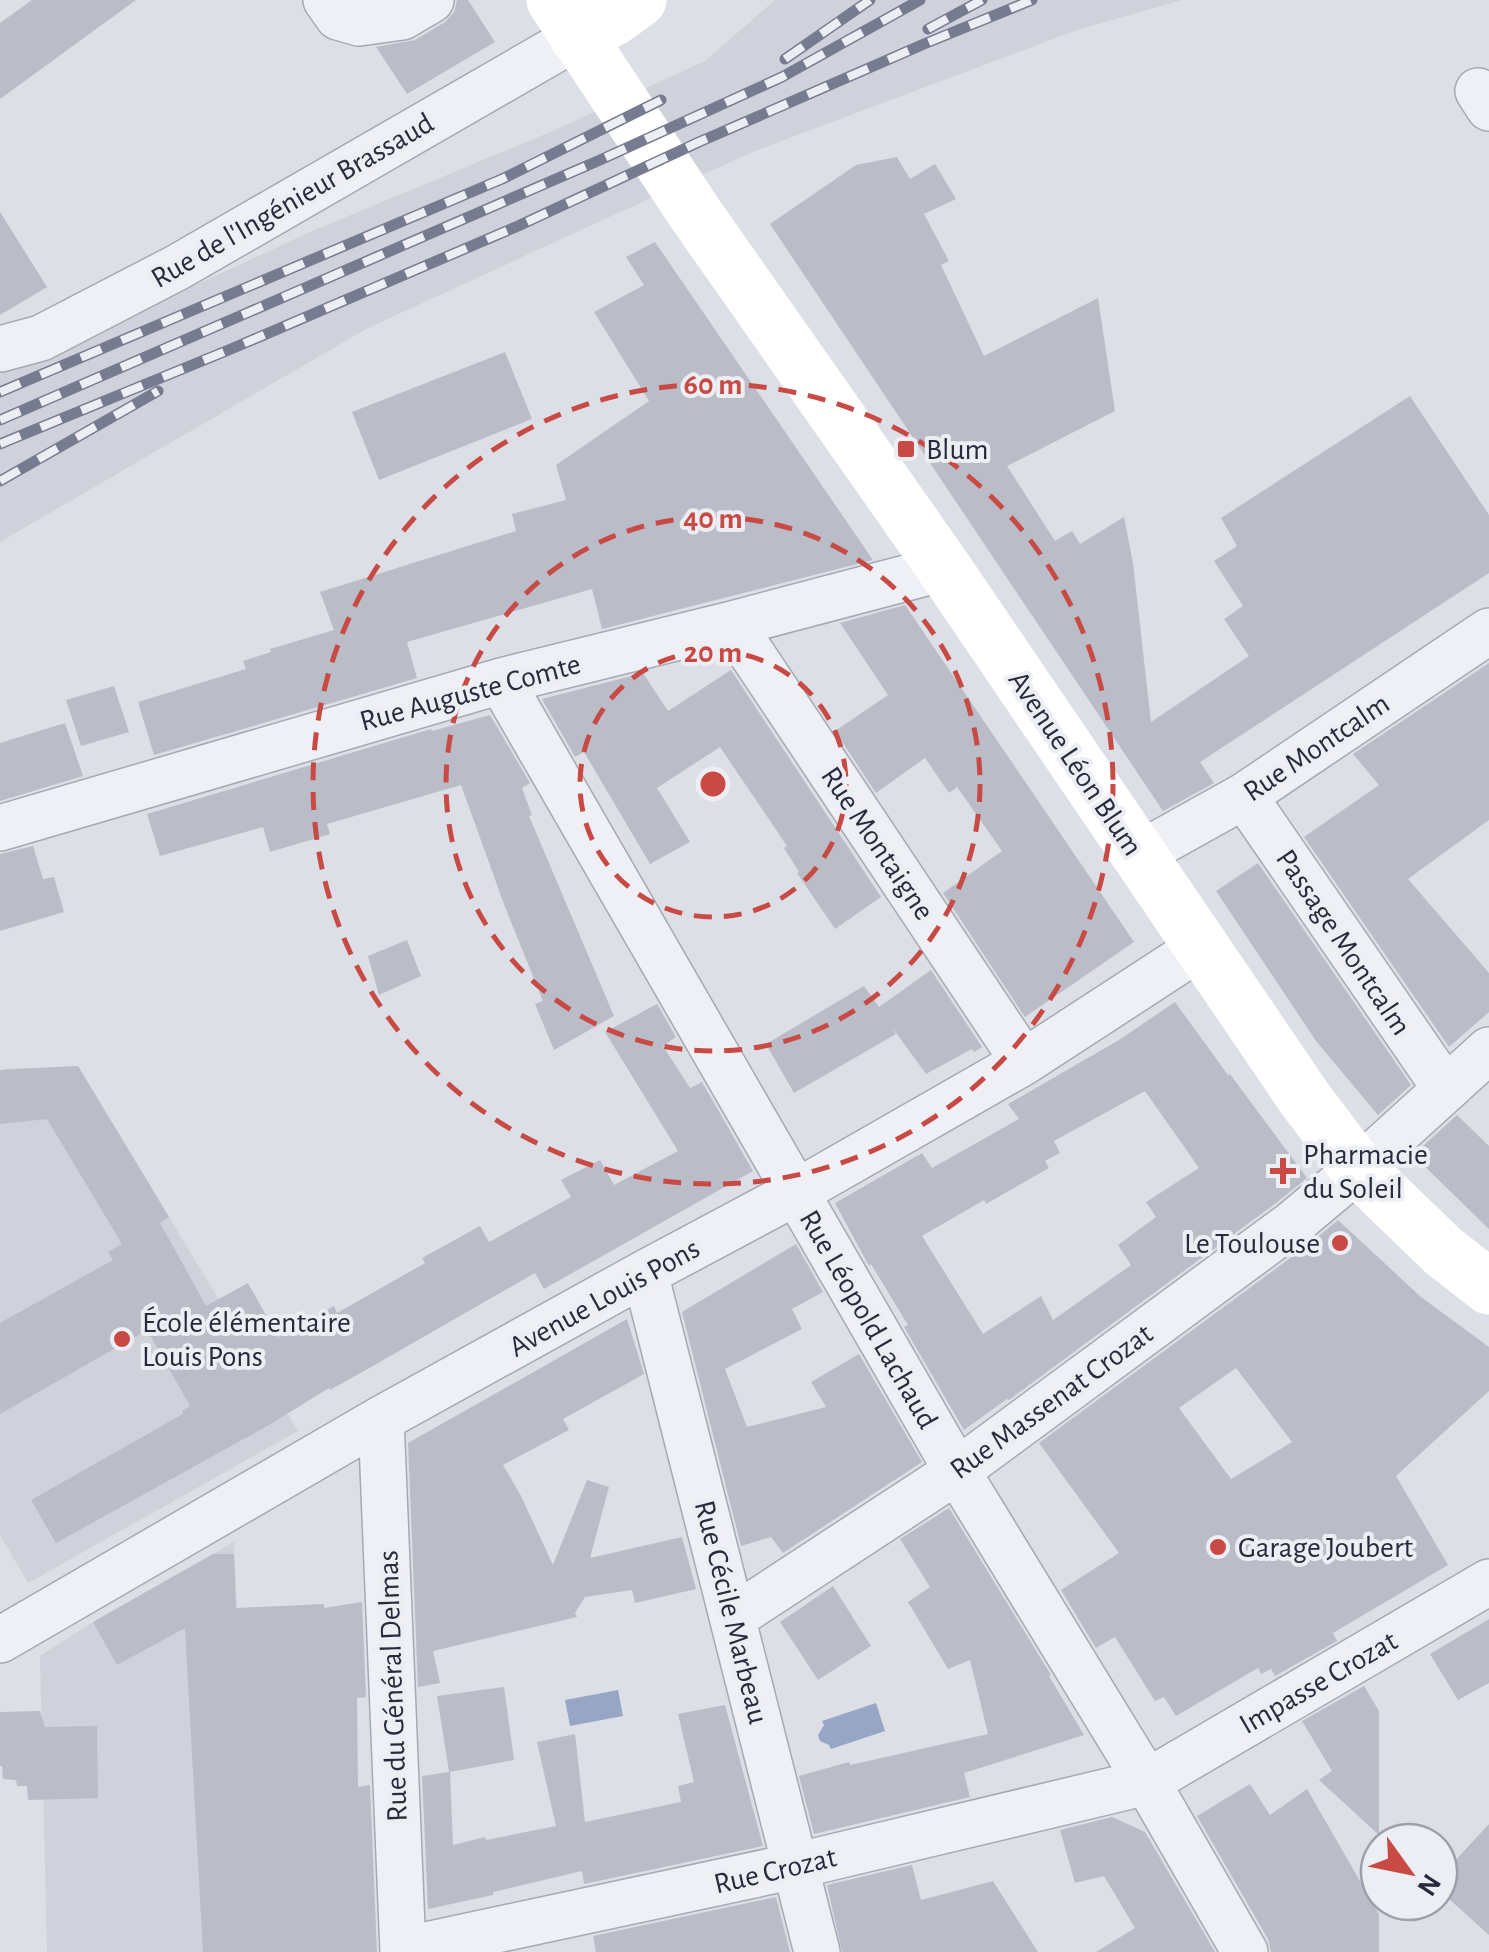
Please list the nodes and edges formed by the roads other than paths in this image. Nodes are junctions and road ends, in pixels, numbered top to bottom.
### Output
1 (326, 0) edge
2 (431, 0) edge
3 (639, 0) edge
4 (574, 12) edge
5 (0, 349) edge
6 (944, 568) junction
7 (732, 624) junction
8 (1489, 631) edge
9 (502, 681) junction
10 (1244, 796) junction
11 (0, 828) edge
12 (1138, 855) junction
13 (1202, 946) junction
14 (1489, 1050) edge
15 (1024, 1062) junction
16 (1444, 1088) junction
17 (1358, 1169) junction
18 (796, 1194) junction
19 (645, 1273) junction
20 (1489, 1287) edge
21 (381, 1419) junction
22 (957, 1471) junction
23 (1489, 1582) edge
24 (734, 1618) junction
25 (0, 1640) edge
26 (1147, 1782) junction
27 (795, 1866) junction
28 (522, 1939) edge
29 (403, 1951) edge
30 (817, 1952) edge
31 (1245, 1952) edge

1 - 2 street
3 - 4 main road
4 - 5 street, Rue de l'Ingénieur Brassaud
4 - 6 main road, Avenue Léon Blum
6 - 7 street, Rue Auguste Comte
6 - 12 main road, Avenue Léon Blum
7 - 9 street, Rue Auguste Comte
7 - 15 street, Rue Montaigne
8 - 10 street, Rue Montcalm
9 - 11 street, Rue Auguste Comte
9 - 18 street, Rue Léopold Lachaud
10 - 12 street, Rue Montcalm
10 - 16 street, Passage Montcalm
12 - 13 main road, Avenue Léon Blum
13 - 15 street, Avenue Louis Pons
13 - 17 main road, Avenue Léon Blum
14 - 16 street, Rue Massenat Crozat
15 - 18 street, Avenue Louis Pons
16 - 17 street, Rue Massenat Crozat
17 - 20 main road, Avenue Léon Blum
17 - 22 street, Rue Massenat Crozat
18 - 19 street, Avenue Louis Pons
18 - 22 street, Rue Léopold Lachaud
19 - 21 street, Avenue Louis Pons
19 - 24 street, Rue Cécile Marbeau
21 - 25 street, Avenue Louis Pons
21 - 29 street, Rue du Général Delmas
22 - 24 street, Rue Massenat Crozat
22 - 26 street, Rue Léopold Lachaud
23 - 26 street, Impasse Crozat
24 - 27 street, Rue Cécile Marbeau
26 - 27 street, Rue Crozat
26 - 31 street, Rue Léopold Lachaud
27 - 28 street, Rue Crozat
27 - 30 street, Rue Cécile Marbeau
28 - 29 street, Rue Crozat

